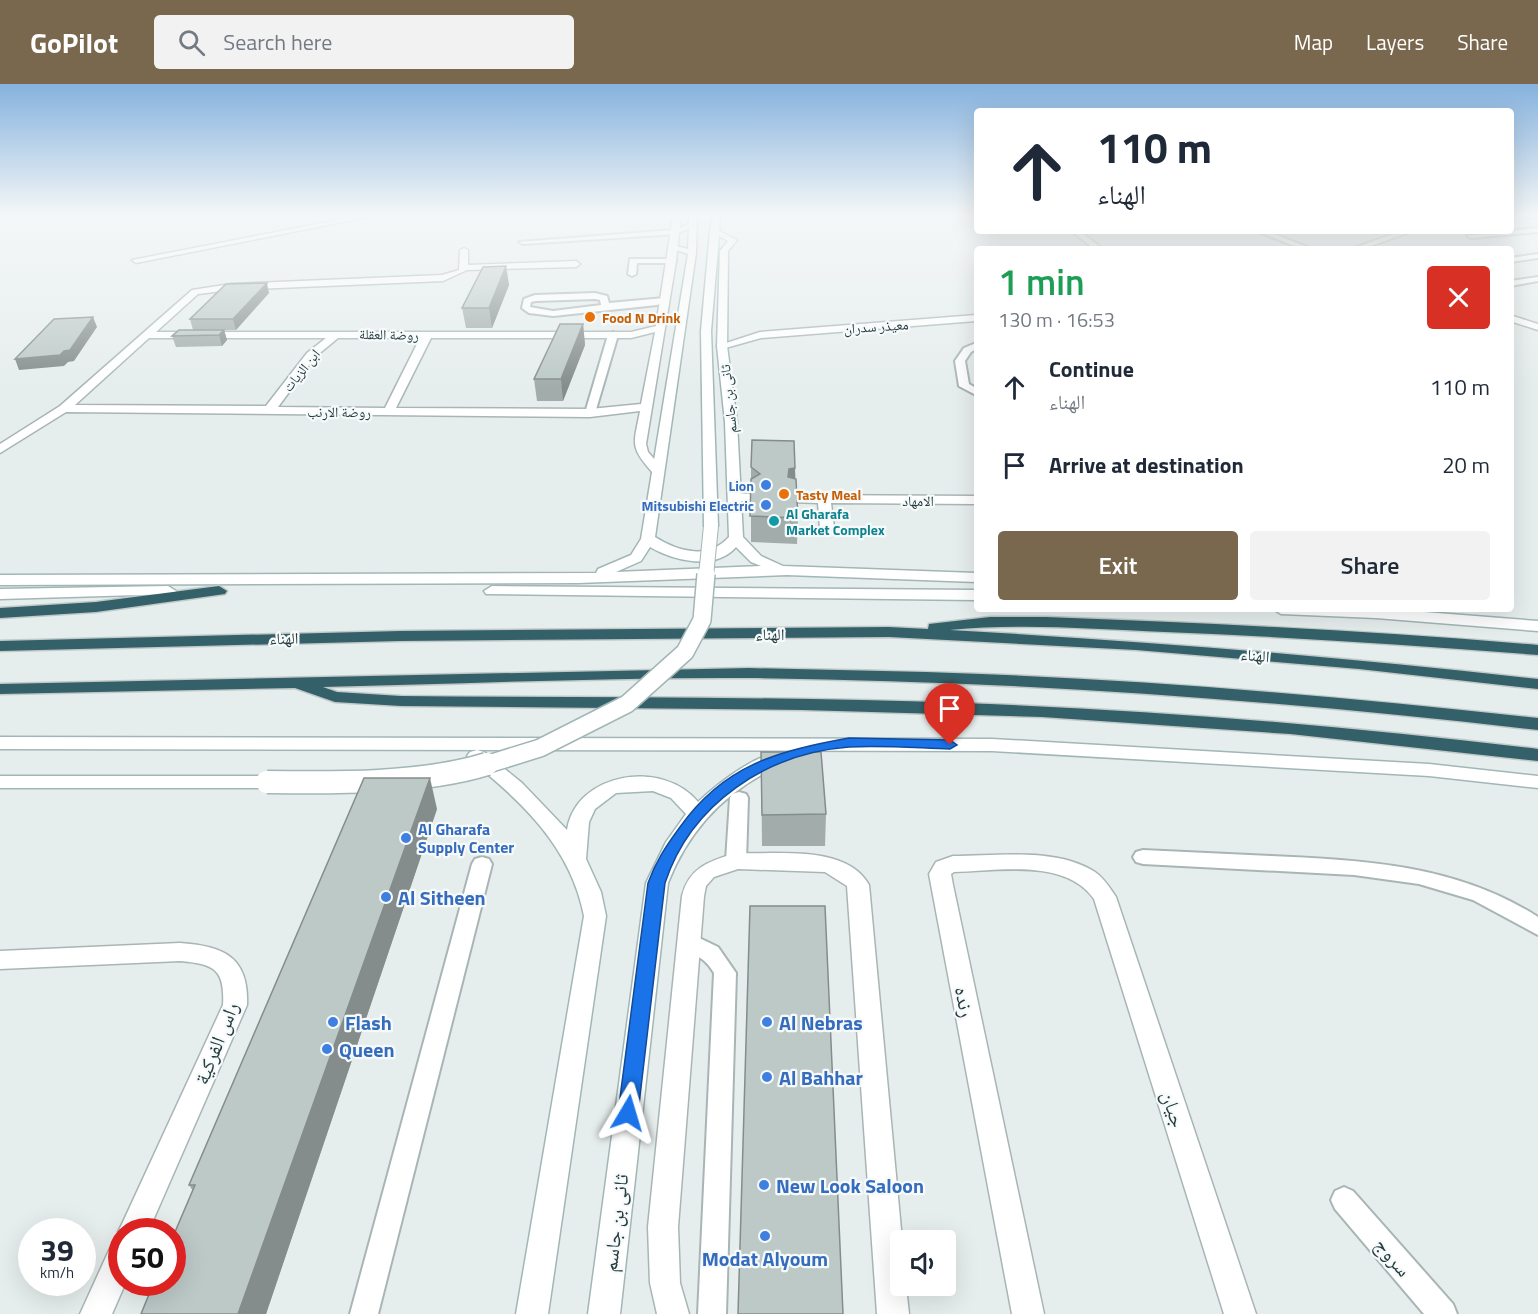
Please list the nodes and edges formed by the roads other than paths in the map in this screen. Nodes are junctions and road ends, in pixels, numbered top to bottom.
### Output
1 (458, 273) edge
2 (670, 273) edge
3 (689, 273) edge
4 (712, 273) edge
5 (726, 273) edge
6 (1538, 279) edge
7 (1514, 283) edge
8 (605, 306) junction
9 (663, 306) junction
10 (974, 318) edge
11 (1514, 319) edge
12 (1538, 327) edge
13 (660, 328) junction
14 (731, 328) junction
15 (337, 334) junction
16 (776, 334) junction
17 (146, 335) junction
18 (427, 335) junction
19 (613, 335) junction
20 (631, 335) junction
21 (658, 344) junction
22 (722, 346) junction
23 (974, 347) edge
24 (961, 357) junction
25 (974, 361) dead end
26 (974, 391) edge
27 (64, 408) junction
28 (268, 411) junction
29 (389, 411) junction
30 (646, 412) junction
31 (590, 413) junction
32 (0, 449) edge
33 (657, 469) junction
34 (734, 497) junction
35 (751, 498) edge
36 (795, 498) edge
37 (824, 499) junction
38 (974, 500) edge
39 (827, 528) dead end
40 (736, 538) junction
41 (648, 539) junction
42 (787, 570) junction
43 (578, 578) junction
44 (974, 578) edge
45 (0, 580) edge
46 (219, 591) junction
47 (0, 594) edge
48 (974, 595) edge
49 (1352, 612) edge
50 (0, 613) edge
51 (1538, 626) edge
52 (889, 632) junction
53 (0, 646) edge
54 (1538, 650) edge
55 (293, 683) junction
56 (1538, 684) edge
57 (0, 689) edge
58 (1538, 724) edge
59 (0, 743) edge
60 (849, 743) junction
61 (461, 744) junction
62 (1538, 755) edge
63 (0, 782) edge
64 (1538, 782) edge
65 (739, 798) dead end
66 (697, 814) junction
67 (1143, 856) dead end
68 (575, 859) junction
69 (736, 861) junction
70 (482, 864) dead end
71 (1108, 903) joint
72 (1538, 927) edge
73 (689, 941) junction
74 (0, 960) edge
75 (1344, 1200) dead end
76 (139, 1218) edge
77 (108, 1288) edge
78 (96, 1314) edge
79 (364, 1314) edge
80 (532, 1314) edge
81 (604, 1314) edge
82 (673, 1314) edge
83 (712, 1314) edge
84 (893, 1314) edge
85 (1028, 1314) edge
86 (1240, 1314) edge
87 (1443, 1314) edge

1 - 17 main road
2 - 9 main road
3 - 33 main road
4 - 63 main road, bridge
5 - 14 main road, ثانى بن جاسم
6 - 7 lane
8 - 8 lane
8 - 9 lane
9 - 13 main road
10 - 16 main road, معيذر سدران
11 - 12 main road
13 - 20 main road, روضة العقلة
13 - 21 main road
14 - 16 main road, معيذر سدران
14 - 22 main road, ثانى بن جاسم
15 - 17 main road, روضة العقلة
15 - 18 main road, روضة العقلة
15 - 28 main road, ابن الزيات
16 - 22 main road, معيذر سدران
17 - 27 main road
18 - 19 main road, روضة العقلة
18 - 29 main road
19 - 20 main road, روضة العقلة
19 - 31 lane
20 - 21 main road, روضة العقلة
21 - 30 main road
22 - 34 main road, ثانى بن جاسم
23 - 24 lane
24 - 25 lane
24 - 26 lane
27 - 28 main road, روضة الارنب
27 - 32 main road
28 - 29 main road, روضة الارنب
29 - 31 main road, روضة الارنب
30 - 31 main road, روضة الارنب
30 - 33 main road
33 - 41 main road
34 - 35 main road
34 - 40 main road, ثانى بن جاسم
36 - 37 main road, الامهاد
37 - 38 main road, الامهاد
37 - 39 main road
40 - 41 main road
40 - 42 main road
41 - 43 main road
42 - 43 main road
42 - 44 main road
43 - 45 main road
46 - 47 main road
46 - 48 main road
46 - 50 highway
49 - 51 main road
52 - 53 highway, الهناء
52 - 54 highway
52 - 56 highway, الهناء
55 - 57 highway
55 - 58 highway
55 - 62 highway
59 - 61 main road
60 - 61 main road
60 - 64 main road
60 - 66 main road, ثانى بن جاسم
61 - 68 main road
65 - 69 lane
66 - 68 main road
66 - 81 main road, ثانى بن جاسم
67 - 72 lane
68 - 80 main road
69 - 73 main road
69 - 84 main road
70 - 79 lane
71 - 85 main road, رنده
71 - 86 main road, جيان
73 - 82 main road
73 - 83 lane
74 - 76 main road, راس الفركية
75 - 87 lane, سروج
77 - 78 main road

